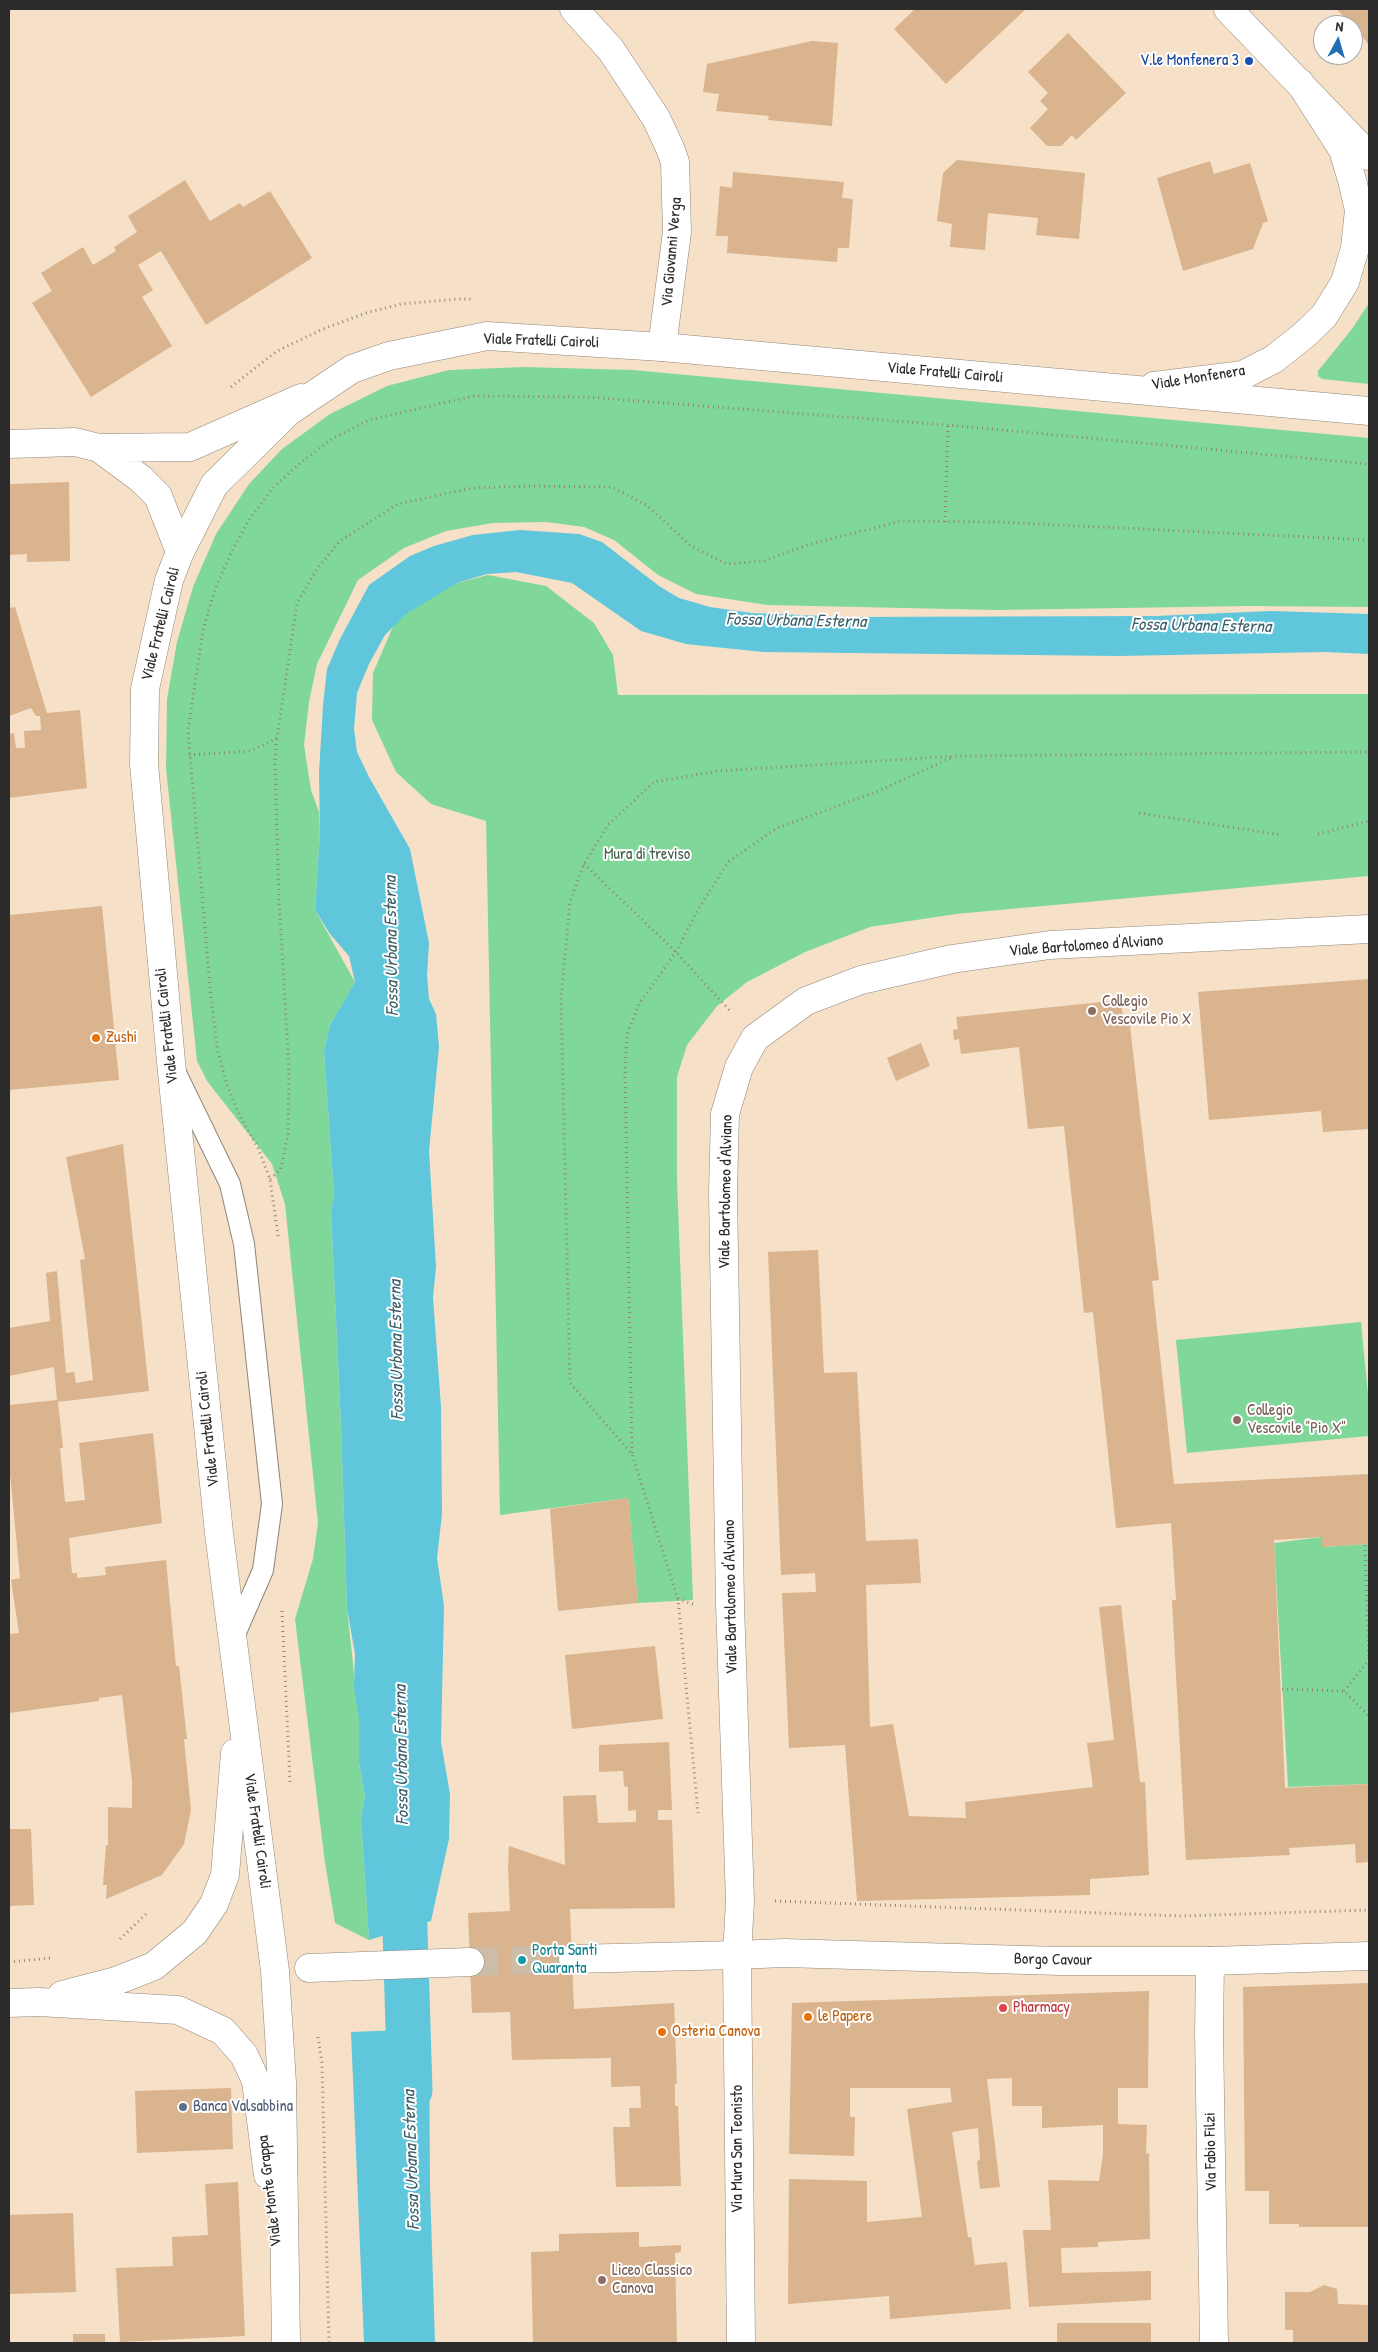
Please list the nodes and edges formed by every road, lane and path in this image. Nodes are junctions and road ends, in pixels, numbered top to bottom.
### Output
1 (574, 9) edge
2 (1228, 9) edge
3 (1300, 83) junction
4 (1369, 156) edge
5 (1364, 208) edge
6 (662, 347) junction
7 (1129, 389) junction
8 (317, 390) junction
9 (1369, 411) edge
10 (948, 425) junction
11 (9, 444) edge
12 (99, 448) junction
13 (1369, 464) edge
14 (945, 522) junction
15 (1369, 540) edge
16 (180, 552) junction
17 (277, 738) junction
18 (189, 755) junction
19 (955, 756) dead end
20 (1139, 813) dead end
21 (1369, 821) edge
22 (1318, 834) dead end
23 (1282, 835) dead end
24 (584, 864) dead end
25 (1369, 929) edge
26 (676, 952) junction
27 (755, 1038) junction
28 (170, 1062) junction
29 (270, 1180) junction
30 (278, 1239) dead end
31 (632, 1454) dead end
32 (1365, 1545) dead end
33 (282, 1602) dead end
34 (233, 1640) junction
35 (1369, 1659) edge
36 (1282, 1688) dead end
37 (1344, 1692) junction
38 (239, 1702) junction
39 (1369, 1716) edge
40 (290, 1783) dead end
41 (740, 1901) junction
42 (1369, 1910) edge
43 (146, 1914) dead end
44 (113, 1942) dead end
45 (737, 1955) junction
46 (1369, 1956) edge
47 (56, 1957) dead end
48 (573, 1959) tunnel mouth
49 (1210, 1961) junction
50 (9, 1962) edge
51 (470, 1962) tunnel mouth
52 (309, 1968) dead end
53 (39, 2002) junction
54 (9, 2003) edge
55 (318, 2035) dead end
56 (284, 2310) junction
57 (286, 2343) edge
58 (329, 2343) edge
59 (741, 2343) edge
60 (1214, 2343) edge

1 - 6 street, Via Giovanni Verga
2 - 3 street, Viale Monfenera
3 - 4 street, Viale Monfenera
3 - 5 street, Viale Monfenera
5 - 7 street, Viale Monfenera
6 - 7 street, Viale Fratelli Cairoli
6 - 8 street, Viale Fratelli Cairoli
7 - 9 street, Viale Fratelli Cairoli
8 - 12 street
8 - 16 street, Viale Fratelli Cairoli
10 - 13 path
10 - 14 path
10 - 18 path
11 - 12 street
12 - 16 street
14 - 15 path
14 - 17 path
16 - 28 street, Viale Fratelli Cairoli
17 - 18 path
17 - 29 path
18 - 29 path
19 - 26 path
20 - 23 path
21 - 22 path
24 - 26 path
25 - 27 street, Viale Bartolomeo d'Alviano
26 - 27 path
26 - 31 path
27 - 41 street, Viale Bartolomeo d'Alviano
28 - 34 street, Viale Fratelli Cairoli
28 - 34 lane
29 - 30 path
32 - 35 path
33 - 40 path
34 - 38 street, Viale Fratelli Cairoli
35 - 37 path
36 - 37 path
37 - 39 path
38 - 53 street, Viale Monte Grappa
38 - 56 street, Viale Fratelli Cairoli
41 - 42 path
41 - 45 street, Viale Bartolomeo d'Alviano
43 - 44 path
45 - 48 street, Borgo Cavour
45 - 49 street, Borgo Cavour
45 - 59 street, Via Mura San Teonisto
46 - 49 street, Borgo Cavour
47 - 50 path
49 - 60 street, Via Fabio Filzi
51 - 52 street
53 - 54 street, Viale Monte Grappa
53 - 56 street, Viale Monte Grappa
55 - 58 path
56 - 57 street

